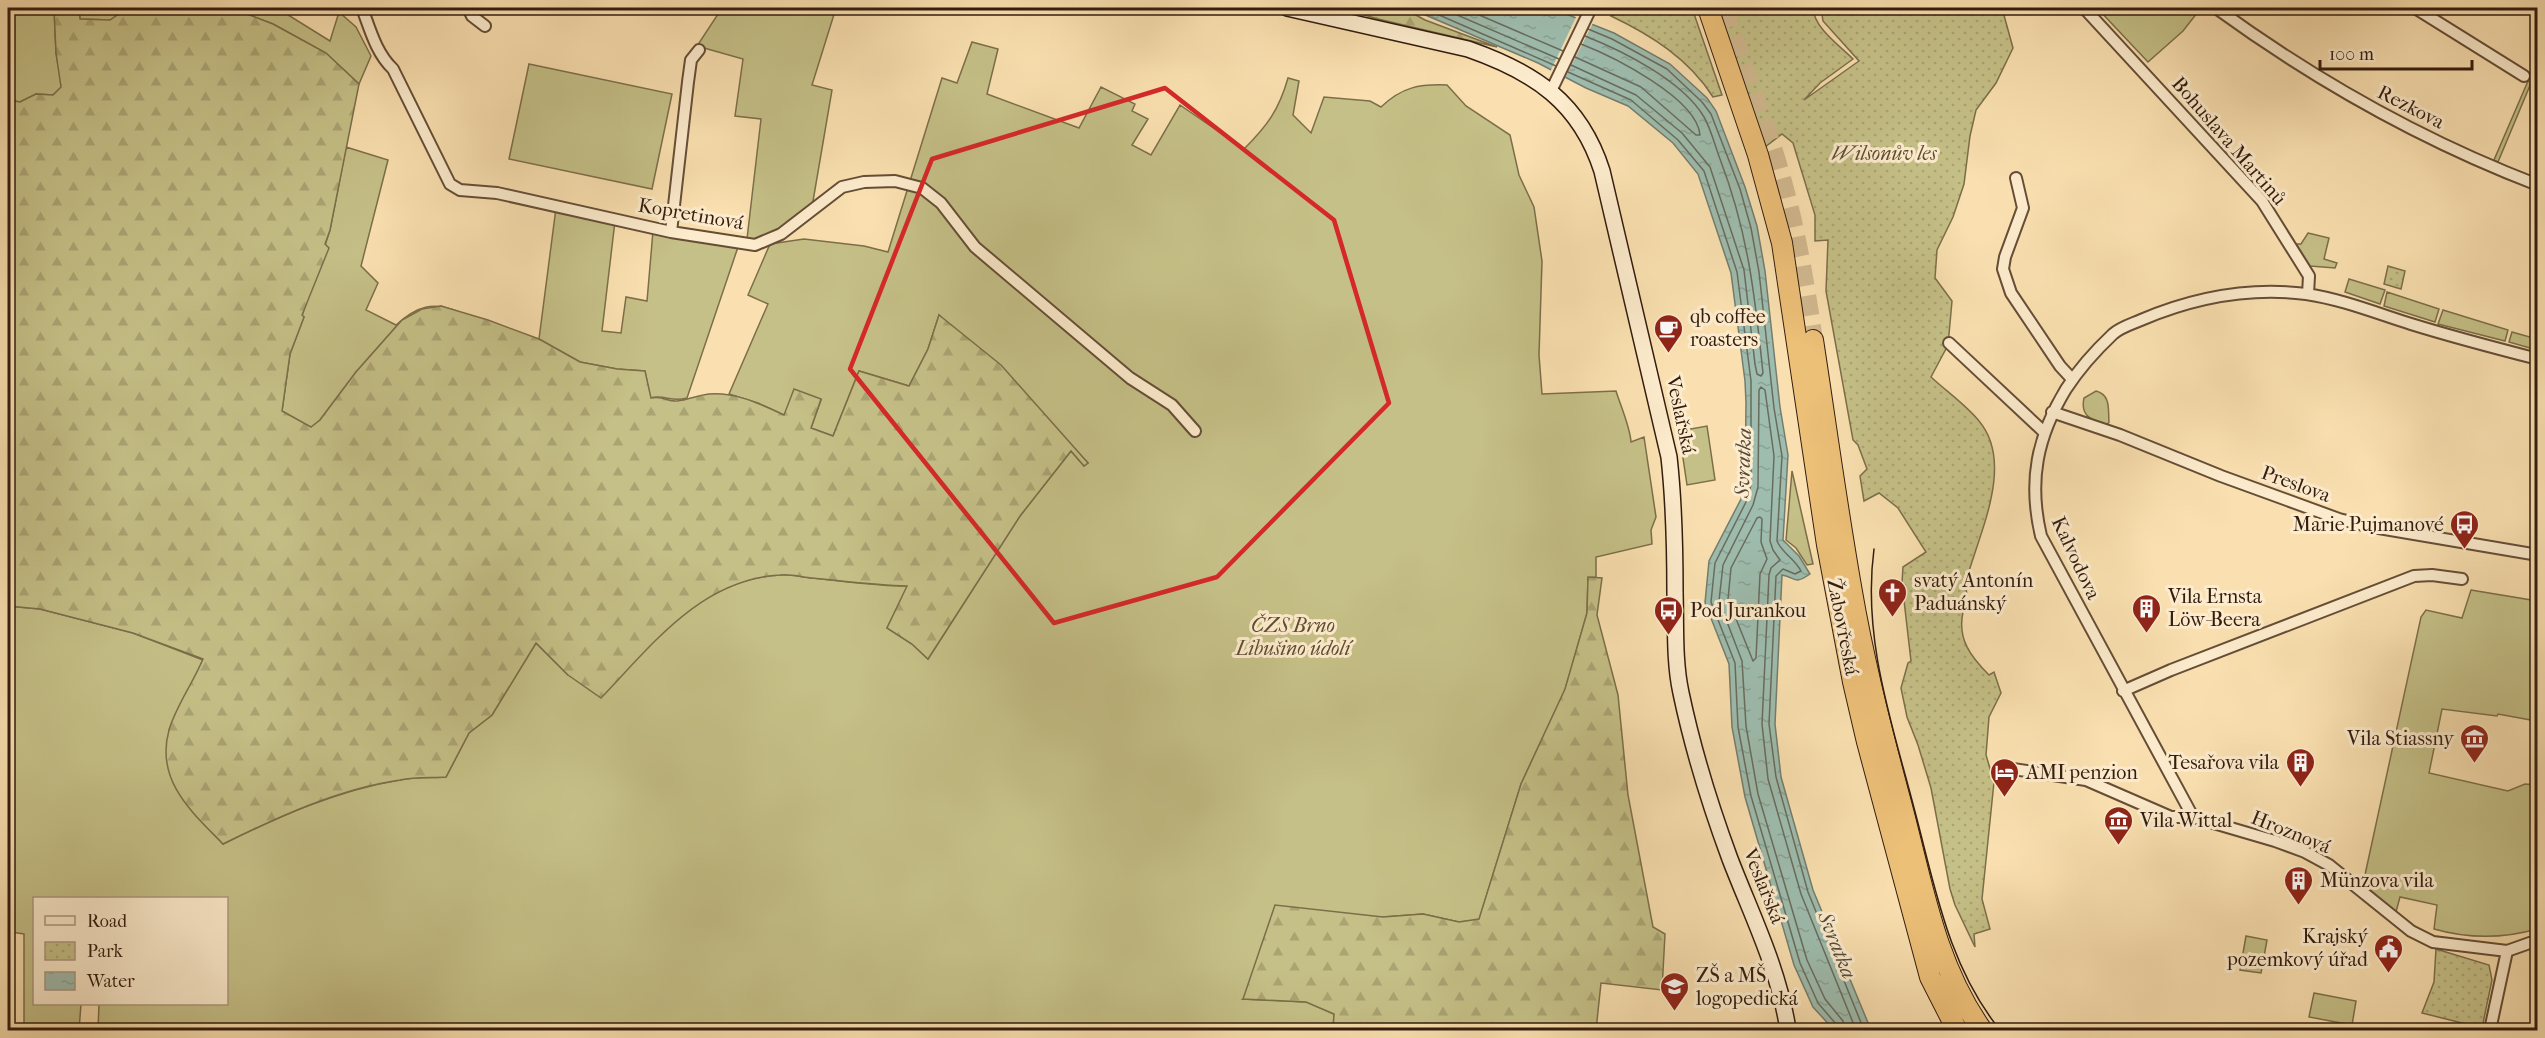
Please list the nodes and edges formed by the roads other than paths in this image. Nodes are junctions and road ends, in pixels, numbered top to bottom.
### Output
1 (362, 8) edge
2 (468, 8) edge
3 (1287, 8) edge
4 (1708, 8) edge
5 (2084, 8) edge
6 (2216, 8) edge
7 (2415, 8) edge
8 (1589, 12) edge
9 (485, 26) dead end
10 (699, 50) dead end
11 (2524, 76) dead end
12 (1551, 92) junction
13 (2016, 178) dead end
14 (2538, 185) edge
15 (671, 232) junction
16 (2308, 294) junction
17 (1814, 340) tunnel mouth
18 (1949, 343) dead end
19 (2538, 359) edge
20 (2072, 379) junction
21 (2052, 412) junction
22 (1195, 431) dead end
23 (2044, 432) junction
24 (2538, 555) edge
25 (2462, 579) dead end
26 (2123, 691) junction
27 (2000, 767) dead end
28 (2193, 817) junction
29 (2538, 939) edge
30 (2507, 951) junction
31 (1937, 994) junction
32 (1788, 1030) edge
33 (1957, 1030) edge
34 (1964, 1030) edge
35 (1982, 1030) edge
36 (2490, 1030) edge

1 - 15 street, Kopretinová
2 - 9 street
3 - 12 street, Veslařská
4 - 31 highway, Žabovřeská
5 - 16 street, Bohuslava Martinů
6 - 14 street, Rezkova
7 - 11 street
8 - 12 street
10 - 15 street
12 - 32 street, Veslařská
13 - 20 street
15 - 22 street, Kopretinová
16 - 19 street
16 - 20 street, Kalvodova
17 - 35 highway, Žabovřeská
18 - 23 street
20 - 21 street, Kalvodova
21 - 23 street, Kalvodova
21 - 24 street, Preslova
23 - 26 street, Kalvodova
25 - 26 street
26 - 28 street, Kalvodova
27 - 28 street, Hroznová
28 - 30 street, Hroznová
29 - 30 street
30 - 36 street
31 - 33 highway, Žabovřeská
31 - 34 highway

